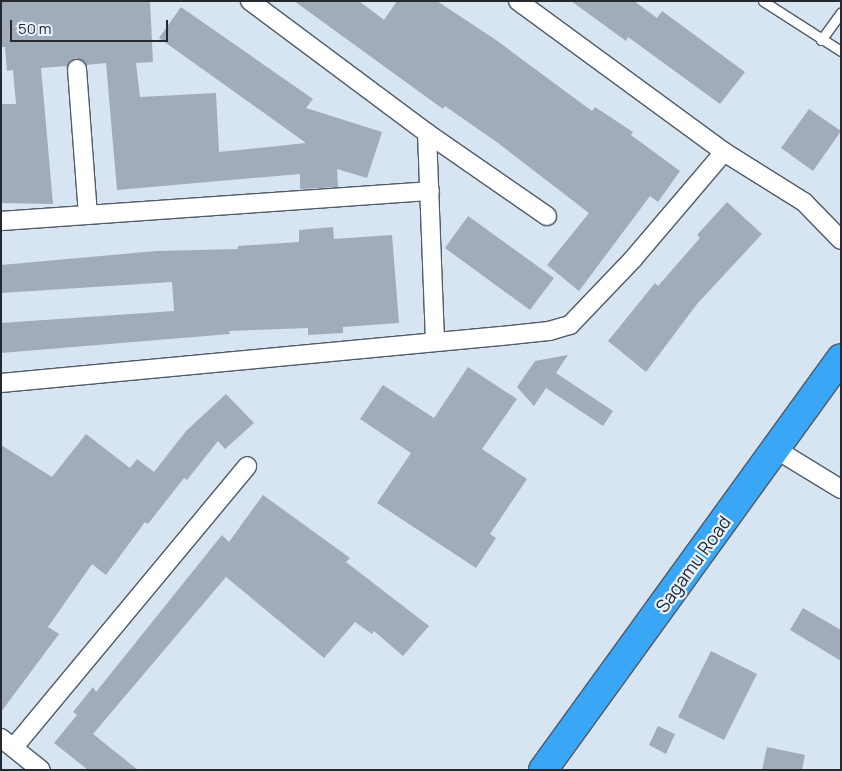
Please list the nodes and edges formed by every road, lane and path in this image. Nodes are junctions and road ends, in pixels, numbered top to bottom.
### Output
1 (250, 1) edge
2 (518, 1) edge
3 (762, 1) edge
4 (841, 12) edge
5 (821, 40) junction
6 (841, 52) edge
7 (77, 69) dead end
8 (427, 133) junction
9 (724, 152) junction
10 (430, 191) junction
11 (88, 215) junction
12 (547, 216) dead end
13 (1, 221) edge
14 (841, 240) edge
15 (435, 341) junction
16 (841, 358) edge
17 (1, 383) edge
18 (777, 450) junction
19 (247, 466) dead end
20 (841, 489) edge
21 (7, 743) edge
22 (42, 770) edge
23 (543, 770) edge

1 - 8 street
2 - 9 street
3 - 5 lane
4 - 5 lane
5 - 6 lane
7 - 11 street
8 - 10 street
8 - 12 street
9 - 14 street
9 - 15 street
10 - 11 street
10 - 15 street
11 - 13 street
15 - 17 street
16 - 18 highway, Sagamu Road
18 - 20 street
18 - 23 highway, Sagamu Road
19 - 21 street
21 - 22 street

